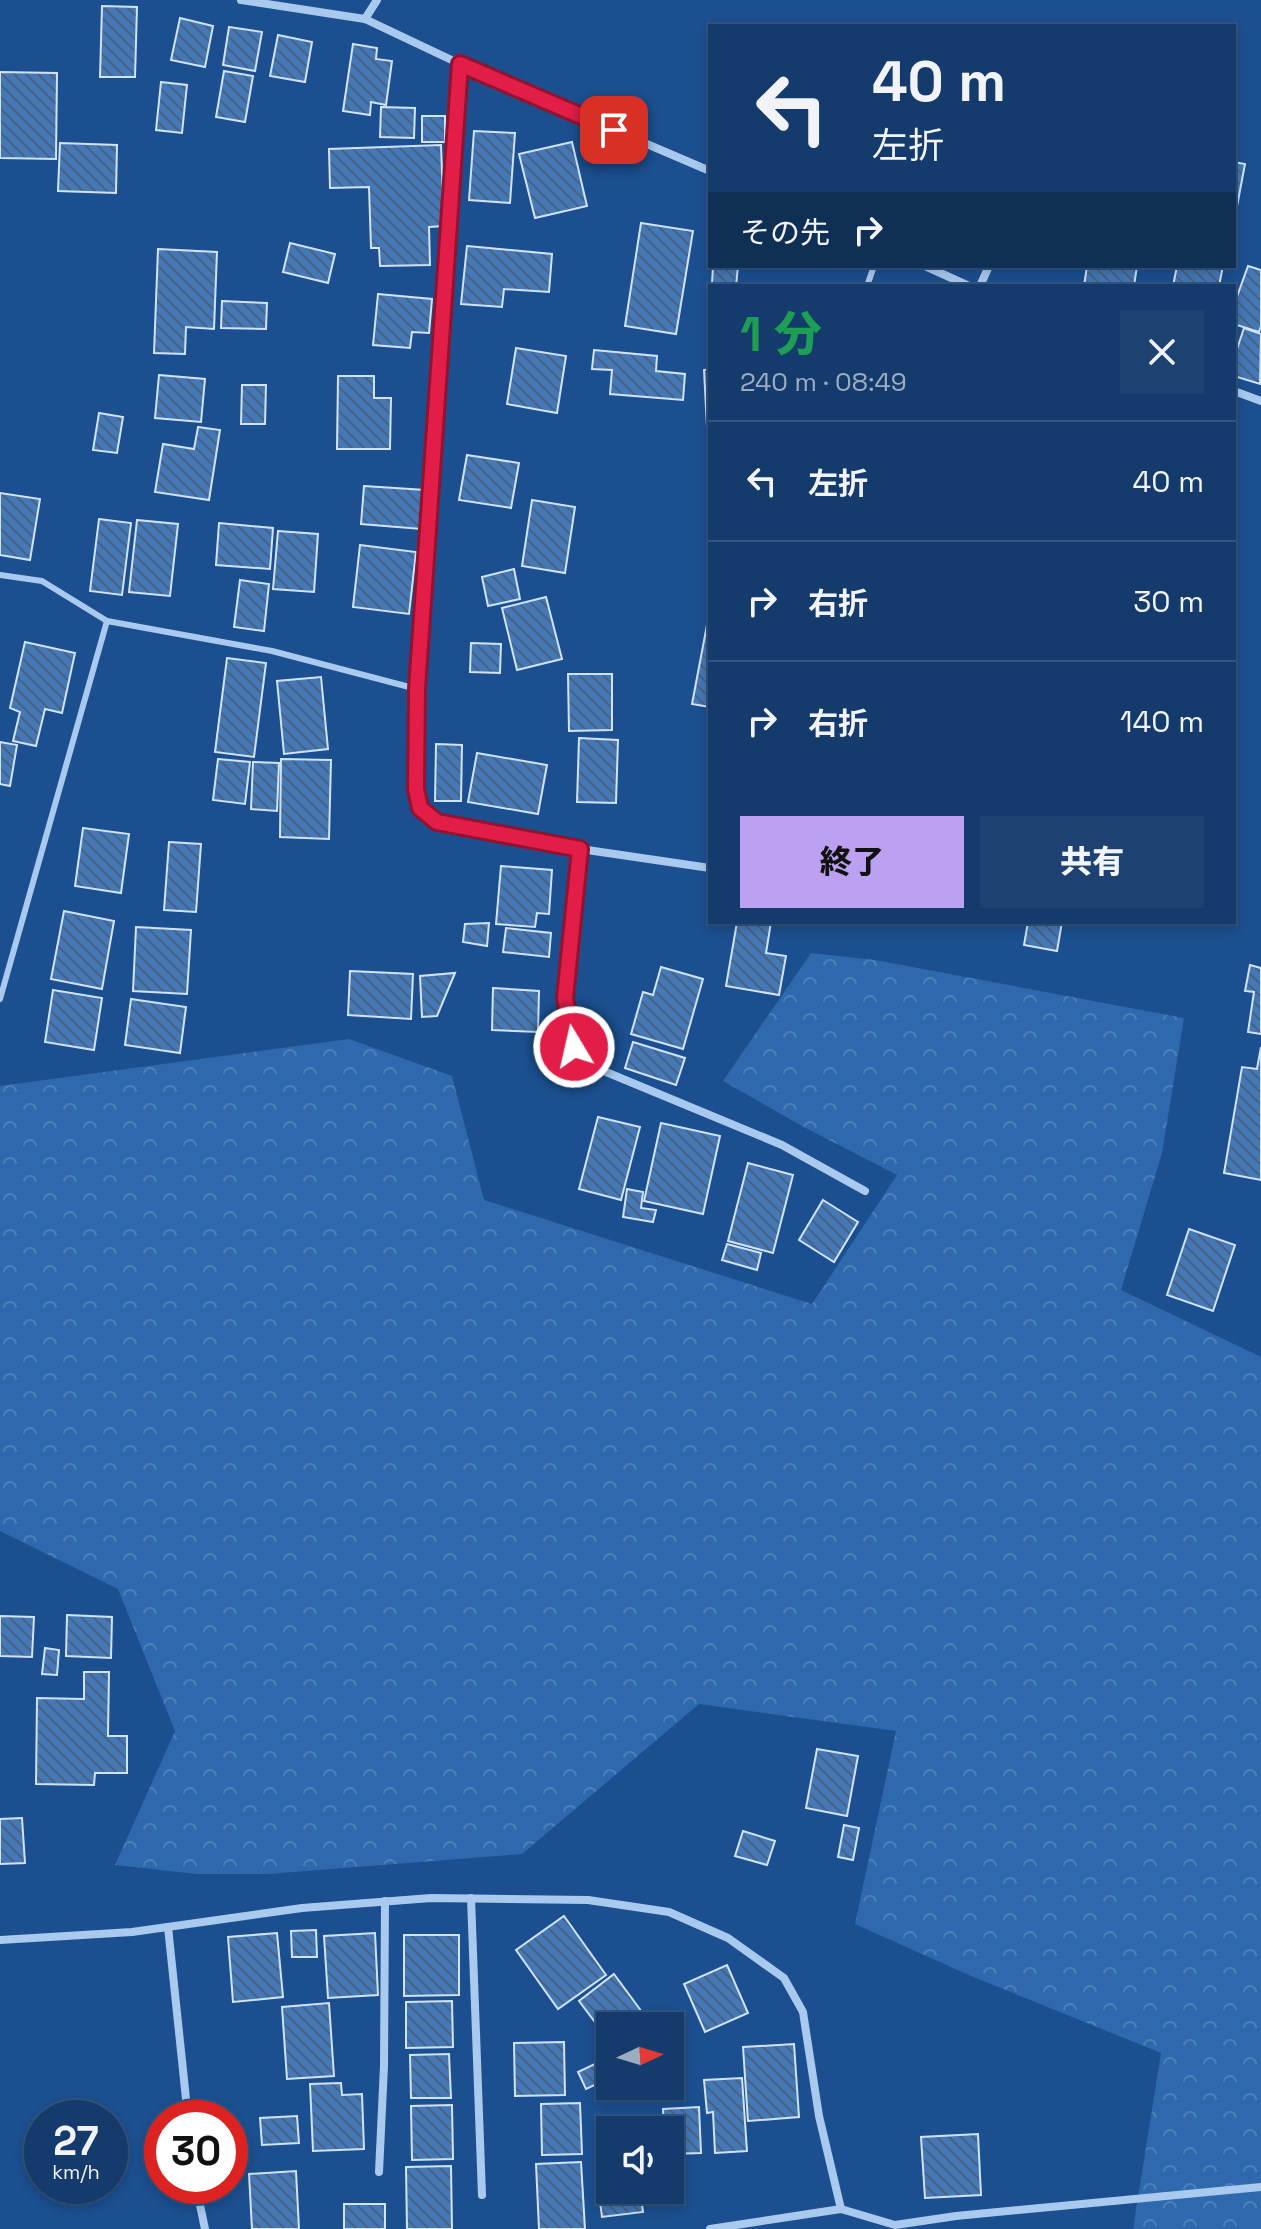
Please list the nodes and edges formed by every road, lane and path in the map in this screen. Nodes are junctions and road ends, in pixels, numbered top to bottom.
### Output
1 (241, 0) edge
2 (377, 0) edge
3 (365, 19) junction
4 (460, 64) junction
5 (708, 170) edge
6 (929, 268) edge
7 (965, 284) edge
8 (1236, 392) edge
9 (1261, 401) edge
10 (0, 575) edge
11 (107, 621) junction
12 (417, 689) junction
13 (580, 849) junction
14 (708, 868) edge
15 (0, 999) edge
16 (865, 1191) dead end
17 (471, 1898) junction
18 (385, 1901) junction
19 (168, 1927) junction
20 (0, 1940) edge
21 (186, 2100) edge
22 (379, 2172) dead end
23 (1261, 2187) edge
24 (482, 2195) dead end
25 (200, 2204) edge
26 (841, 2209) junction
27 (205, 2229) edge
28 (710, 2229) edge

1 - 3 street
2 - 3 street
3 - 4 street
4 - 5 street
4 - 12 lane
6 - 7 street
8 - 9 street
10 - 11 lane
11 - 12 lane
11 - 15 lane
12 - 13 street
13 - 14 street
13 - 16 street
17 - 18 street
17 - 24 street
17 - 26 street
18 - 19 street
18 - 22 street
19 - 20 street
19 - 21 street
23 - 26 street
25 - 27 street
26 - 28 street

